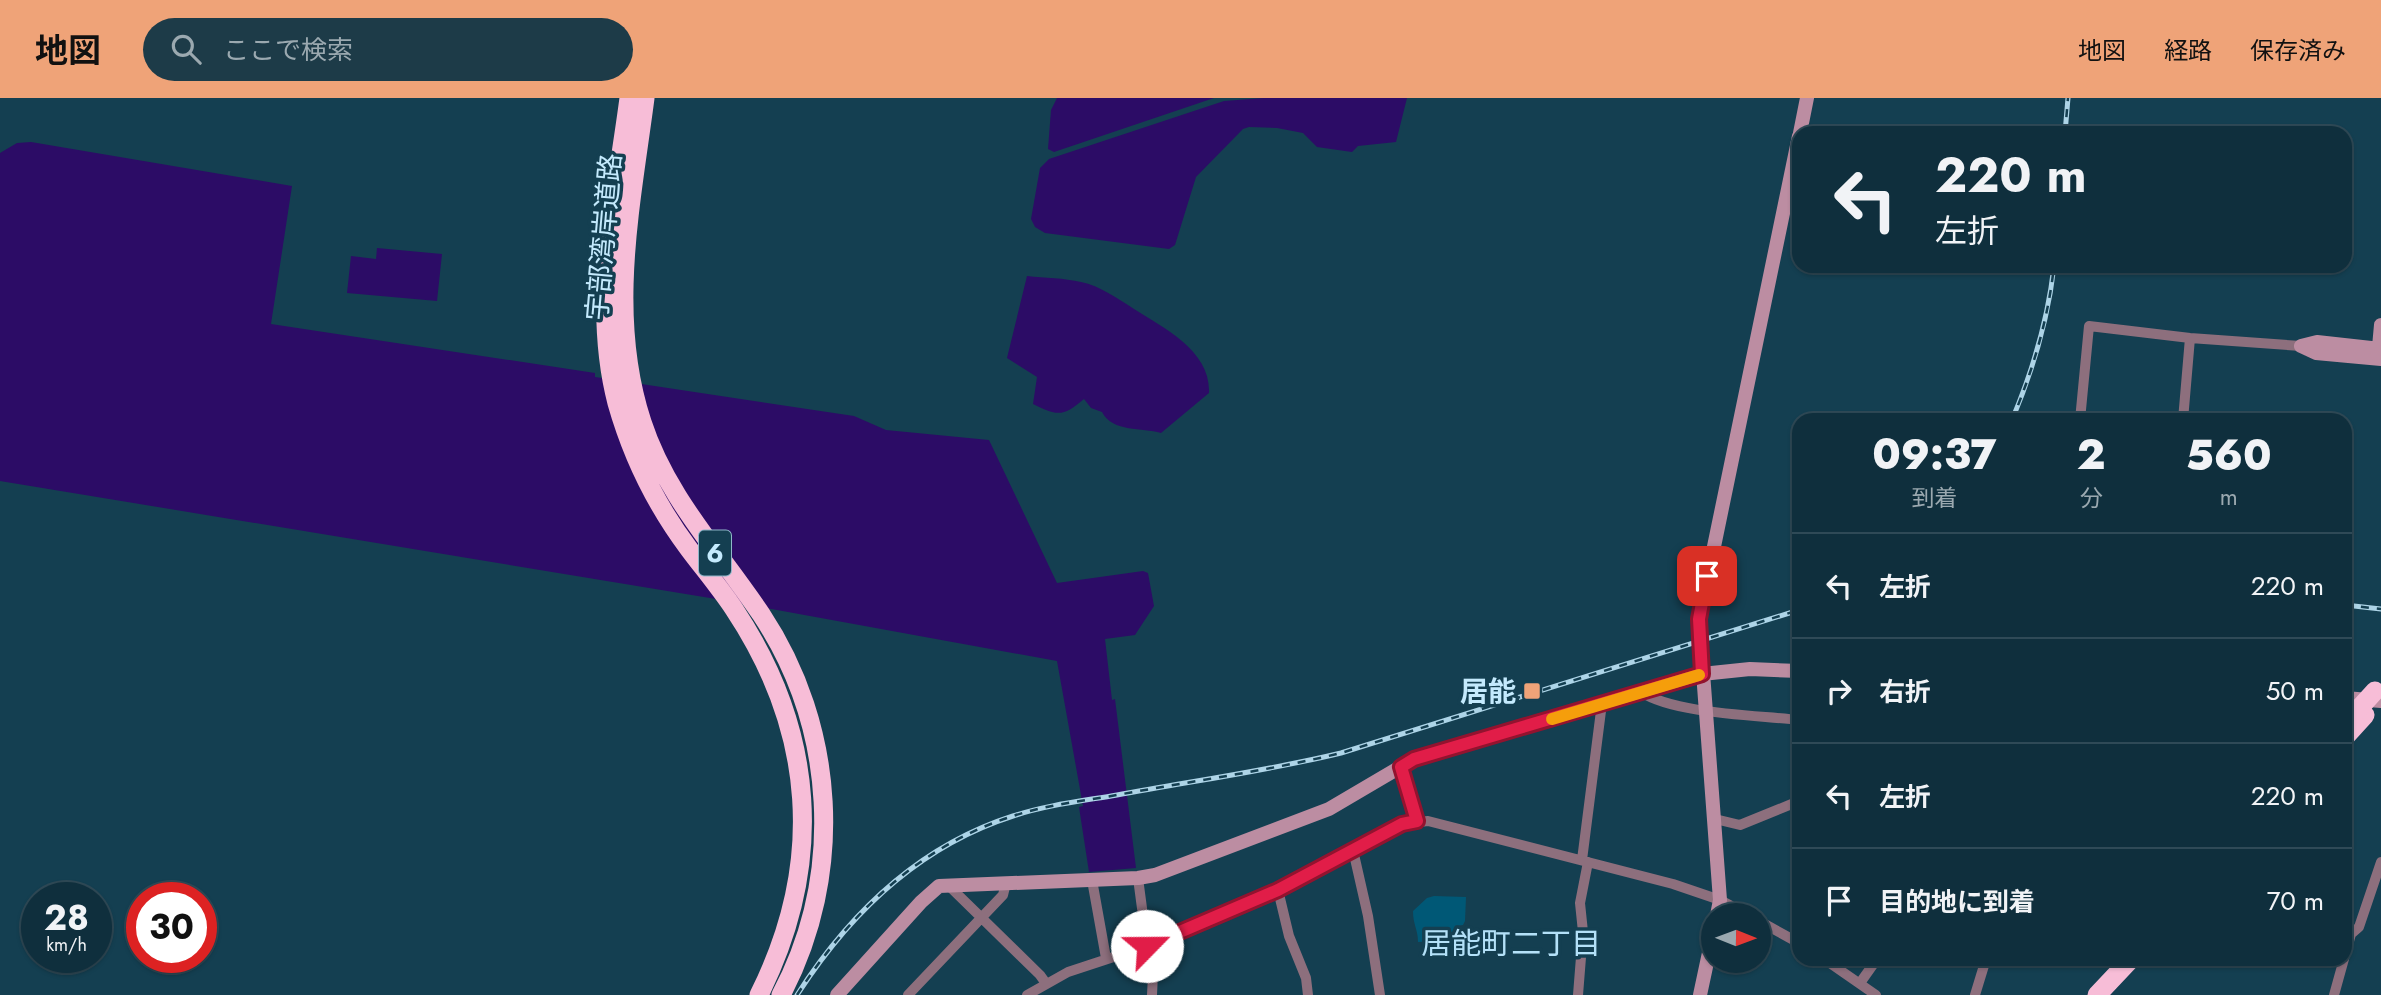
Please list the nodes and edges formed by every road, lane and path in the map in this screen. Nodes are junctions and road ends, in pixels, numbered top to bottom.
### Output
1 (627, 98) edge
2 (645, 98) edge
3 (650, 98) edge
4 (1807, 98) edge
5 (1801, 126) edge
6 (1792, 168) edge
7 (624, 195) junction
8 (2381, 325) edge
9 (2190, 338) junction
10 (2301, 346) joint
11 (2380, 354) edge
12 (2081, 413) edge
13 (2184, 413) edge
14 (1792, 671) edge
15 (1702, 674) junction
16 (1641, 692) junction
17 (2379, 693) edge
18 (1602, 703) junction
19 (1705, 709) junction
20 (2352, 713) edge
21 (1792, 719) edge
22 (1401, 767) junction
23 (1792, 805) edge
24 (1715, 819) junction
25 (1417, 821) junction
26 (1353, 850) junction
27 (1585, 861) junction
28 (2381, 862) edge
29 (1138, 878) junction
30 (1092, 880) junction
31 (1006, 883) junction
32 (948, 885) junction
33 (1278, 890) junction
34 (1720, 900) junction
35 (1719, 903) edge
36 (1726, 903) edge
37 (982, 917) junction
38 (1771, 928) edge
39 (2352, 933) edge
40 (1792, 939) edge
41 (1147, 946) junction
42 (1106, 958) junction
43 (1834, 966) edge
44 (1872, 966) edge
45 (1984, 966) edge
46 (2124, 966) edge
47 (2139, 966) edge
48 (2343, 966) edge
49 (1705, 973) edge
50 (1045, 982) junction
51 (1860, 983) junction
52 (759, 995) edge
53 (781, 995) edge
54 (837, 995) edge
55 (908, 995) edge
56 (1027, 995) edge
57 (1152, 995) edge
58 (1308, 995) edge
59 (1380, 995) edge
60 (1578, 995) edge
61 (1700, 995) edge
62 (1876, 995) edge
63 (1975, 995) edge
64 (2097, 995) edge
65 (2114, 995) edge
66 (2334, 995) edge

1 - 7 highway, 宇部湾岸道路 / 6
2 - 7 highway, 宇部湾岸道路 / 6
3 - 7 highway
4 - 5 street
6 - 15 street
7 - 52 highway, 宇部湾岸道路 / 6
7 - 53 highway, 宇部湾岸道路 / 6
8 - 11 street
9 - 10 street
9 - 12 street
9 - 13 street
10 - 11 street
14 - 15 street
15 - 16 street
15 - 19 street
16 - 18 street
16 - 19 street
17 - 20 highway
17 - 20 street
18 - 22 street
18 - 27 street
19 - 21 street
19 - 24 street
22 - 25 street
22 - 29 street
23 - 24 street
24 - 34 street
25 - 26 street
25 - 27 street
26 - 33 street
26 - 59 street
27 - 34 street
27 - 60 street
28 - 39 street
29 - 30 street
29 - 41 street
30 - 31 street
30 - 42 street
31 - 32 street
31 - 37 street
32 - 37 street
32 - 54 street
33 - 41 street
33 - 58 street
34 - 35 street
34 - 36 street
37 - 50 street
37 - 55 street
38 - 40 street
41 - 42 street
41 - 57 street
42 - 50 street
43 - 51 street
44 - 51 street
45 - 63 street
46 - 64 highway
47 - 65 highway
48 - 66 street
49 - 61 street
50 - 56 street
51 - 62 street

